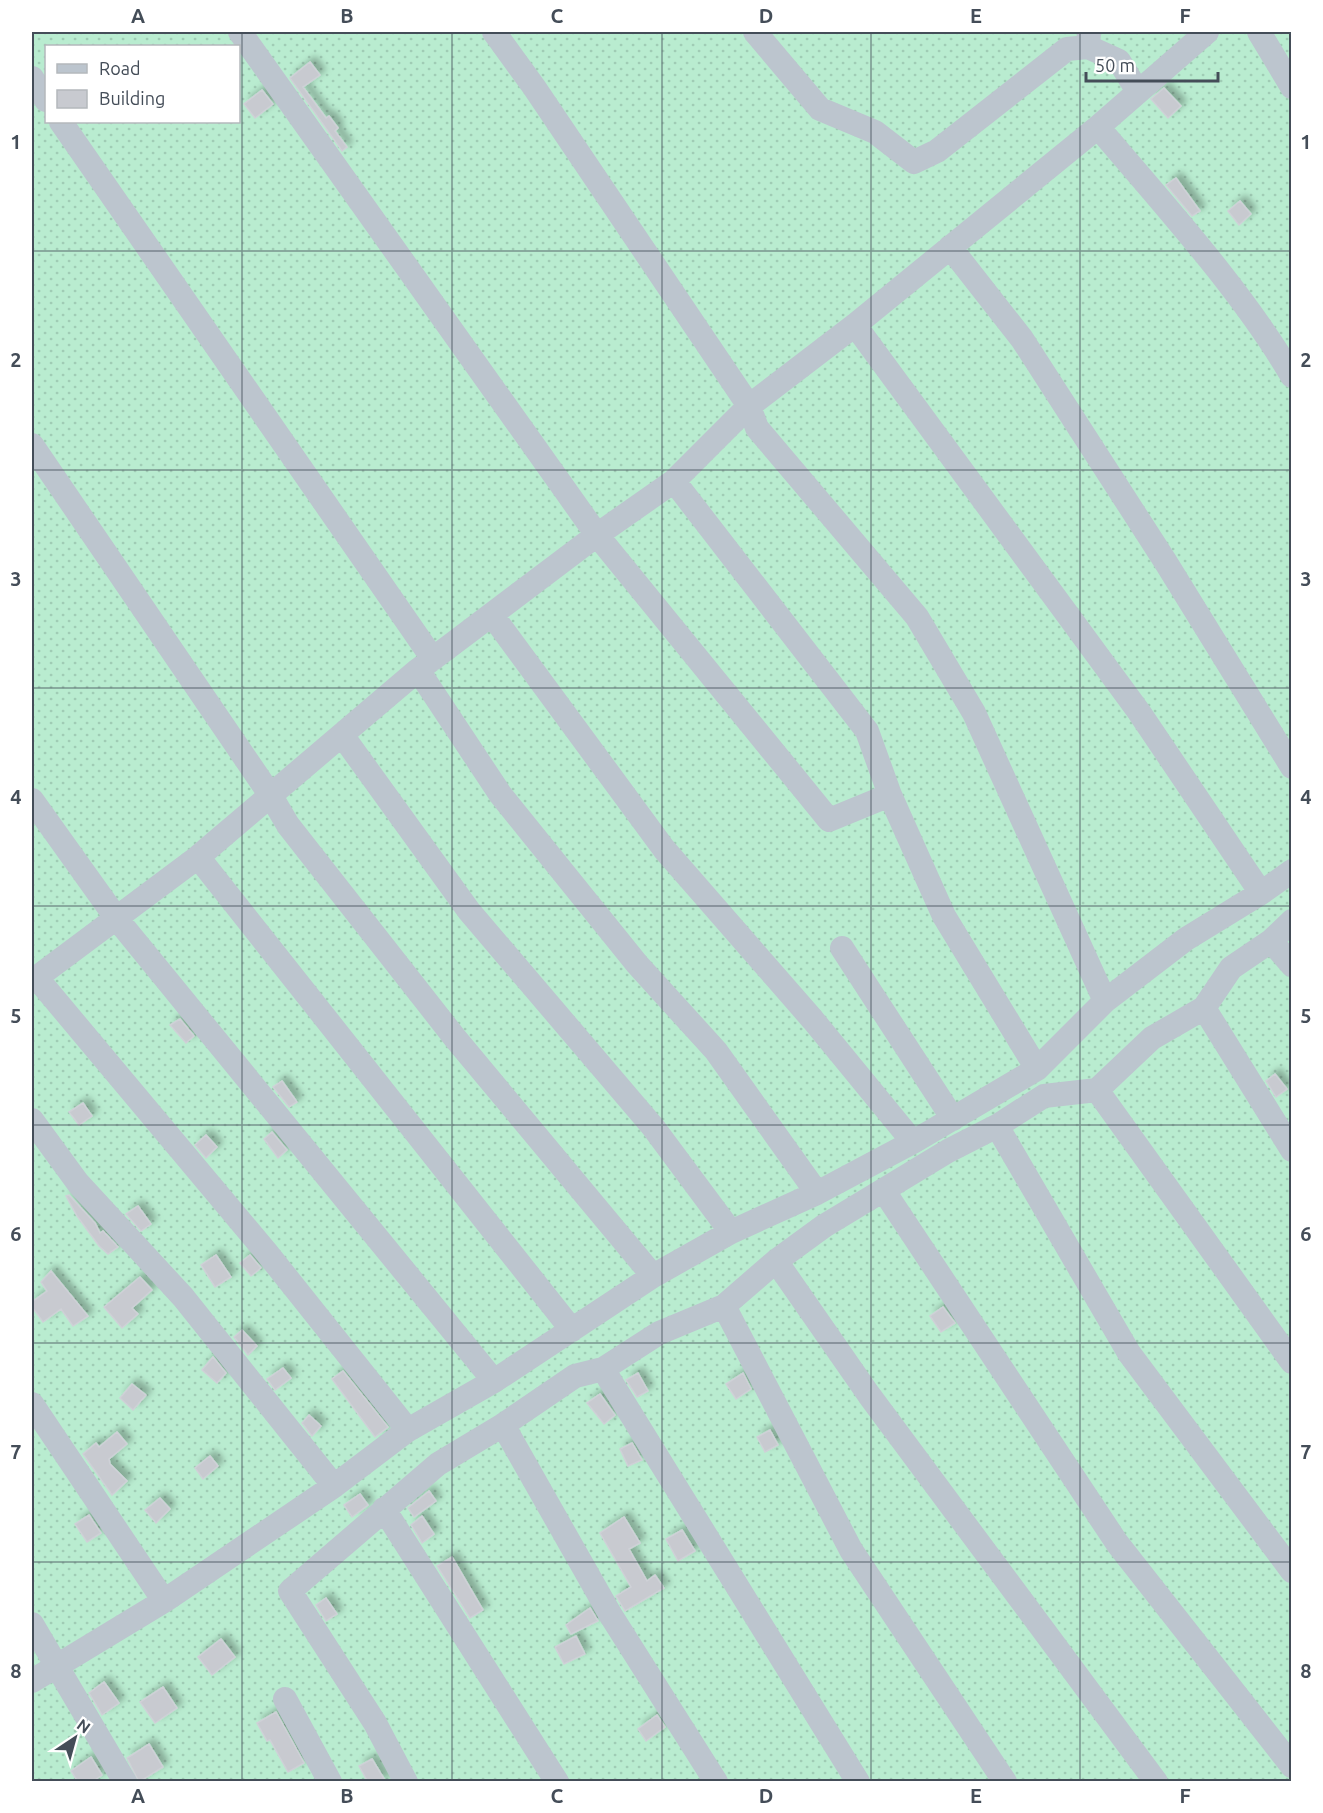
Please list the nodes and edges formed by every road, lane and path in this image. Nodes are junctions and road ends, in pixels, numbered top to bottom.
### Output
1 (240, 32) edge
2 (494, 32) edge
3 (755, 32) edge
4 (1207, 32) edge
5 (1259, 32) edge
6 (1089, 39) edge
7 (32, 78) edge
8 (1292, 87) edge
9 (1137, 90) junction
10 (45, 98) edge
11 (62, 123) edge
12 (1098, 127) junction
13 (950, 247) junction
14 (855, 325) junction
15 (1292, 376) edge
16 (749, 406) junction
17 (32, 445) edge
18 (674, 481) junction
19 (597, 535) junction
20 (492, 615) junction
21 (426, 664) junction
22 (342, 735) junction
23 (1292, 767) edge
24 (890, 795) junction
25 (271, 796) junction
26 (32, 800) edge
27 (198, 856) junction
28 (1292, 871) edge
29 (1261, 893) junction
30 (117, 919) junction
31 (1292, 921) edge
32 (1270, 941) junction
33 (842, 948) dead end
34 (1292, 965) edge
35 (34, 979) edge
36 (1105, 1001) junction
37 (1204, 1008) junction
38 (1037, 1069) junction
39 (1097, 1090) junction
40 (953, 1119) junction
41 (32, 1120) edge
42 (997, 1126) junction
43 (913, 1142) junction
44 (1292, 1150) edge
45 (884, 1191) junction
46 (817, 1193) junction
47 (731, 1232) junction
48 (776, 1261) junction
49 (653, 1276) junction
50 (724, 1306) junction
51 (572, 1330) junction
52 (1292, 1362) edge
53 (603, 1369) junction
54 (494, 1381) junction
55 (32, 1404) edge
56 (503, 1425) junction
57 (408, 1430) junction
58 (334, 1486) junction
59 (384, 1509) junction
60 (1292, 1571) edge
61 (164, 1601) junction
62 (32, 1624) edge
63 (55, 1666) junction
64 (32, 1681) edge
65 (285, 1699) dead end
66 (1292, 1766) edge
67 (125, 1782) edge
68 (330, 1782) edge
69 (406, 1782) edge
70 (557, 1782) edge
71 (716, 1782) edge
72 (858, 1782) edge
73 (1005, 1782) edge
74 (1156, 1782) edge

1 - 19 street
2 - 16 street
3 - 6 street
4 - 9 street
5 - 8 street
6 - 9 street
7 - 10 street
9 - 12 street
11 - 21 street
12 - 13 street
12 - 15 street
13 - 14 street
13 - 23 street
14 - 16 street
14 - 29 street
16 - 18 street
16 - 36 street
17 - 25 street
18 - 19 street
18 - 24 street
19 - 20 street
19 - 24 street
20 - 21 street
20 - 43 street
21 - 22 street
21 - 46 street
22 - 25 street
22 - 47 street
24 - 38 street
25 - 27 street
25 - 49 street
26 - 30 street
27 - 30 street
27 - 51 street
28 - 29 street
29 - 36 street
30 - 35 street
30 - 54 street
31 - 32 street
32 - 34 street
32 - 37 street
33 - 40 street
35 - 57 street
36 - 38 street
37 - 39 street
37 - 44 street
38 - 40 street
39 - 42 street
39 - 52 street
40 - 43 street
41 - 58 street
42 - 45 street
42 - 60 street
43 - 46 street
45 - 48 street
45 - 66 street
46 - 47 street
47 - 49 street
48 - 50 street
48 - 74 street
49 - 51 street
50 - 53 street
50 - 73 street
51 - 54 street
53 - 56 street
53 - 72 street
54 - 57 street
55 - 61 street
56 - 59 street
56 - 71 street
57 - 58 street
58 - 61 street
59 - 69 street
59 - 70 street
61 - 63 street
62 - 63 street
63 - 64 street
63 - 67 street
65 - 68 street

